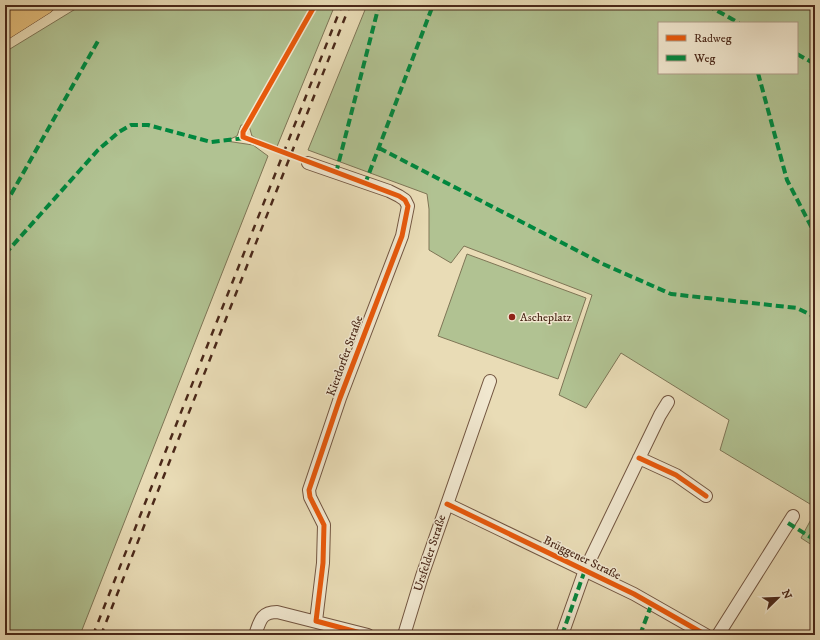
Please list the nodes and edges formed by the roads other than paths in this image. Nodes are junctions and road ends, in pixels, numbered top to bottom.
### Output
1 (16, 5) edge
2 (46, 5) edge
3 (5, 12) edge
4 (5, 31) edge
5 (308, 163) dead end
6 (490, 382) dead end
7 (668, 402) dead end
8 (638, 458) junction
9 (706, 496) dead end
10 (447, 504) junction
11 (793, 516) dead end
12 (585, 570) junction
13 (316, 621) junction
14 (339, 631) edge
15 (255, 635) edge
16 (368, 635) edge
17 (404, 635) edge
18 (562, 635) edge
19 (706, 635) edge
20 (718, 635) edge

1 - 3 highway
2 - 4 highway
5 - 13 street, Kierdorfer Straße
6 - 10 street, Ursfelder Straße
7 - 8 street
8 - 9 street
8 - 12 street
10 - 12 street, Brüggener Straße
10 - 17 street, Ursfelder Straße
11 - 20 street
12 - 18 street
12 - 19 street, Brüggener Straße
13 - 14 street
13 - 15 street
14 - 16 street

